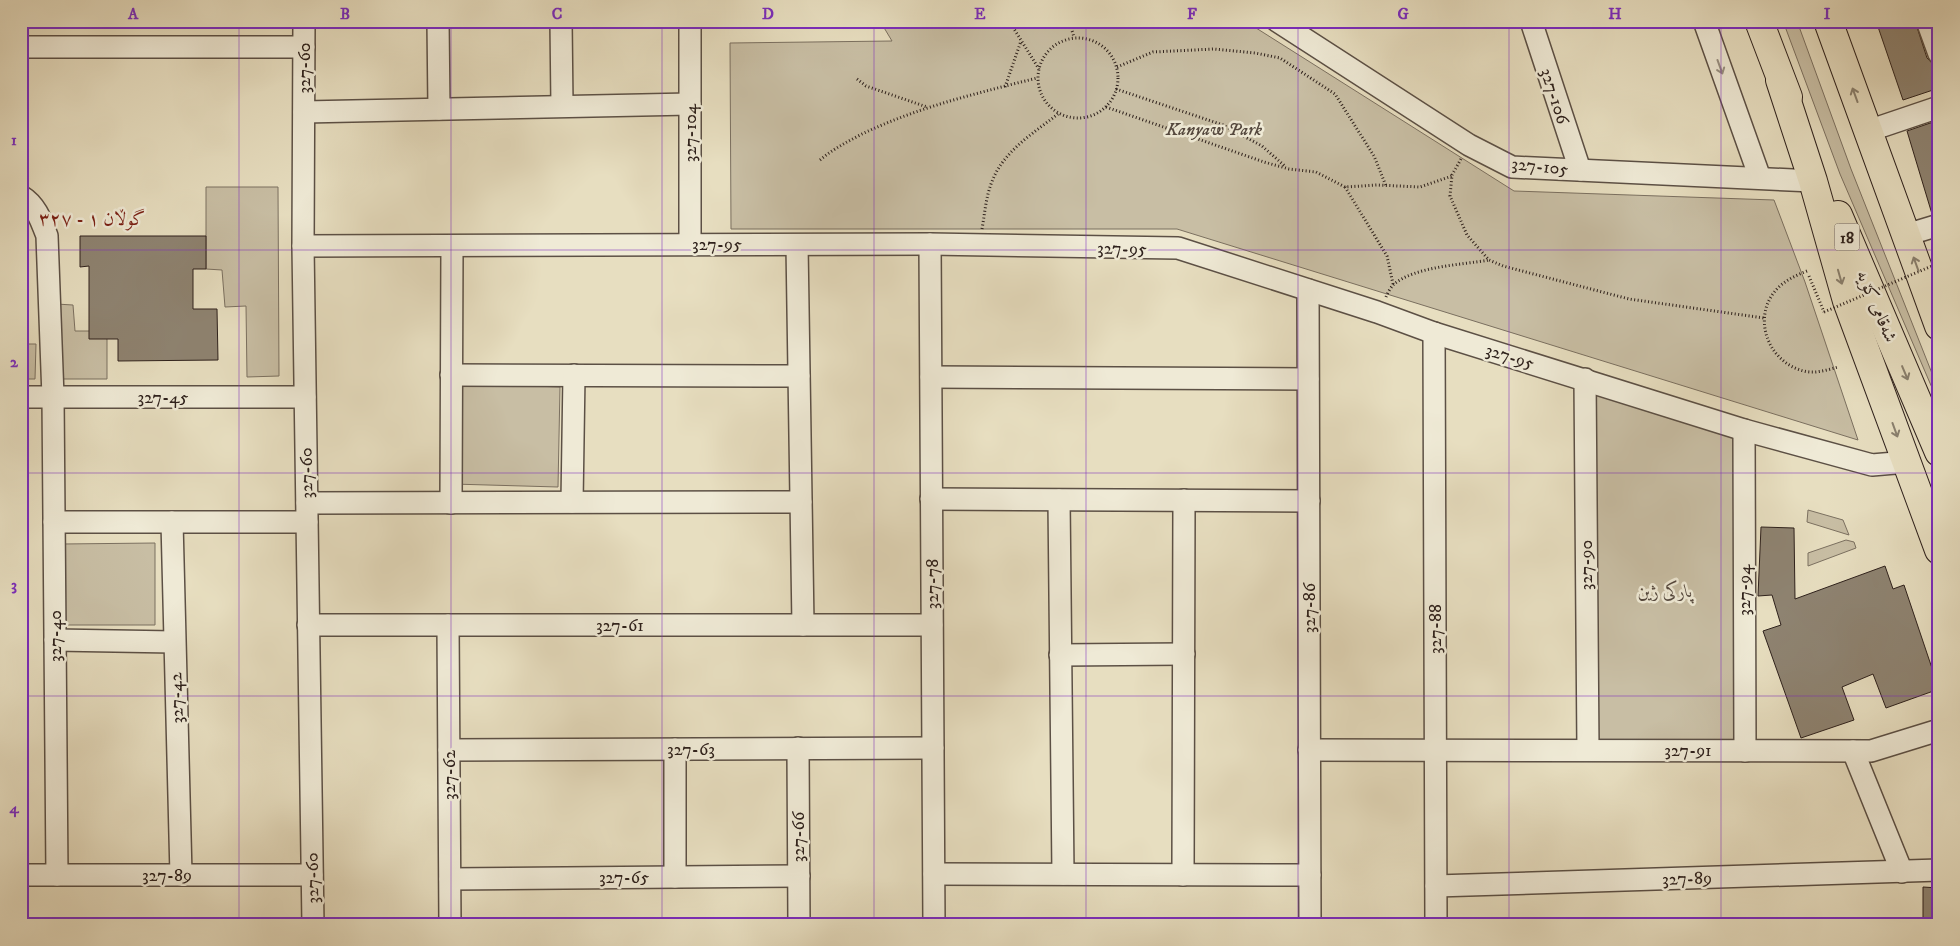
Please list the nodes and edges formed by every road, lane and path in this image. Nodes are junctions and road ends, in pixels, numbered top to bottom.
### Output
1 (304, 21) edge
2 (438, 21) edge
3 (561, 21) edge
4 (690, 21) edge
5 (1009, 21) edge
6 (1069, 21) edge
7 (1277, 21) edge
8 (1531, 21) edge
9 (1704, 21) edge
10 (1759, 21) edge
11 (1828, 21) edge
12 (1927, 21) edge
13 (1074, 38) junction
14 (1021, 41) junction
15 (21, 47) edge
16 (304, 47) junction
17 (1938, 52) edge
18 (1117, 67) junction
19 (1039, 69) junction
20 (1037, 78) junction
21 (857, 79) dead end
22 (1780, 80) junction
23 (1005, 86) junction
24 (1116, 89) junction
25 (690, 104) junction
26 (562, 106) junction
27 (1106, 107) junction
28 (1939, 107) edge
29 (928, 108) junction
30 (439, 109) junction
31 (304, 112) junction
32 (1058, 114) junction
33 (1868, 131) junction
34 (1469, 145) junction
35 (820, 160) dead end
36 (1288, 169) junction
37 (1580, 170) junction
38 (1452, 176) junction
39 (1760, 178) junction
40 (1813, 181) junction
41 (1386, 186) junction
42 (1346, 187) junction
43 (21, 196) edge
44 (1939, 225) edge
45 (1906, 236) junction
46 (690, 244) junction
47 (930, 244) junction
48 (797, 245) junction
49 (980, 245) junction
50 (303, 246) junction
51 (452, 246) junction
52 (1489, 260) junction
53 (1939, 263) edge
54 (1807, 271) dead end
55 (1809, 276) dead end
56 (1393, 284) junction
57 (1308, 290) junction
58 (1376, 312) junction
59 (1764, 318) junction
60 (1939, 326) edge
61 (1434, 333) junction
62 (1838, 367) dead end
63 (451, 376) junction
64 (574, 376) junction
65 (799, 376) junction
66 (931, 377) junction
67 (1308, 379) junction
68 (1585, 379) junction
69 (54, 397) junction
70 (305, 397) junction
71 (21, 398) edge
72 (1744, 430) junction
73 (1939, 452) edge
74 (1907, 462) junction
75 (931, 499) junction
76 (1059, 500) junction
77 (1184, 500) junction
78 (1309, 500) junction
79 (572, 502) junction
80 (801, 502) junction
81 (451, 503) junction
82 (307, 513) junction
83 (54, 522) junction
84 (172, 522) junction
85 (1939, 550) edge
86 (308, 625) junction
87 (448, 625) junction
88 (803, 625) junction
89 (932, 625) junction
90 (55, 640) junction
91 (174, 642) junction
92 (1184, 654) junction
93 (1060, 655) junction
94 (1939, 730) edge
95 (798, 748) junction
96 (933, 748) junction
97 (675, 749) junction
98 (449, 750) junction
99 (1309, 750) junction
100 (1588, 750) junction
101 (1745, 750) junction
102 (1435, 751) junction
103 (1854, 751) junction
104 (1939, 870) edge
105 (1902, 872) junction
106 (934, 874) junction
107 (1063, 874) junction
108 (21, 875) edge
109 (57, 875) junction
110 (181, 875) junction
111 (312, 875) junction
112 (1183, 875) junction
113 (1310, 875) junction
114 (799, 876) junction
115 (675, 877) junction
116 (450, 879) junction
117 (1436, 886) junction
118 (313, 925) edge
119 (450, 925) edge
120 (799, 925) edge
121 (934, 925) edge
122 (1310, 925) edge
123 (1436, 925) edge

1 - 16 street, 327-60
2 - 30 street
3 - 26 street
4 - 25 street, 327-104
5 - 14 path
6 - 13 path
7 - 34 street, 327-105
8 - 37 street, 327-106
9 -> 39 street
10 - 22 highway, شەقامی کۆیە / 18
33 -> 11 highway
12 - 17 street
13 - 18 path
13 - 19 path
14 - 19 path
14 - 23 path
15 - 16 street
16 - 31 street, 327-60
18 - 24 path
18 - 41 path
19 - 20 path
20 - 23 path
20 - 32 path
21 - 29 path
22 - 40 highway
22 -> 73 highway, شەقامی کۆیە / 18
23 - 29 path
24 - 27 path
24 - 36 path
25 - 26 street
25 - 46 street, 327-104
26 - 30 street
27 - 32 path
27 - 36 path
28 - 33 street
29 - 35 path
30 - 31 street
31 - 50 street, 327-60
32 - 49 path
33 - 45 highway
34 - 37 street, 327-105
34 - 38 path
36 - 42 path
37 - 39 street, 327-105
38 - 41 path
38 - 52 path
39 - 40 street, 327-105
40 -> 74 highway
41 - 42 path
42 - 56 path
43 - 69 street, 327-40
44 - 45 street
60 -> 45 highway
46 - 48 street, 327-95
46 - 51 street, 327-95
47 - 48 street, 327-95
47 - 49 street, 327-95
47 - 66 street, 327-78
48 - 65 street
49 - 57 street, 327-95
50 - 51 street, 327-95
50 - 70 street, 327-60
51 - 63 street
52 - 56 path
52 - 59 path
53 - 55 path, bridge
54 - 59 path
56 - 58 path
57 - 58 street, 327-95
57 - 67 street, 327-86
58 - 61 street, 327-95
59 - 62 path
61 - 68 street, 327-95
61 - 102 street, 327-88
63 - 64 street
63 - 81 street
64 - 65 street
64 - 79 street
65 - 80 street
66 - 67 street
66 - 75 street, 327-78
67 - 78 street, 327-86
68 - 72 street, 327-95
68 - 100 street, 327-90
69 - 70 street, 327-45
69 - 71 street, 327-45
69 - 83 street, 327-40
70 - 82 street, 327-60
72 - 74 street, 327-95
72 - 101 street, 327-94
74 - 85 highway
75 - 76 street
75 - 89 street, 327-78
76 - 77 street
76 - 93 street
77 - 78 street
77 - 92 street
78 - 99 street, 327-86
79 - 80 street
79 - 81 street
80 - 88 street
81 - 82 street
82 - 84 street
82 - 86 street, 327-60
83 - 84 street
83 - 90 street, 327-40
84 - 91 street, 327-42
86 - 87 street, 327-61
86 - 111 street, 327-60
87 - 88 street, 327-61
87 - 98 street, 327-62
88 - 89 street, 327-61
89 - 96 street, 327-78
90 - 91 street
90 - 109 street, 327-40
91 - 110 street, 327-42
92 - 93 street
92 - 112 street
93 - 107 street
94 - 103 street, 327-91
95 - 96 street, 327-63
95 - 97 street, 327-63
95 - 114 street, 327-66
96 - 106 street, 327-78
97 - 98 street, 327-63
97 - 115 street
98 - 116 street, 327-62
99 - 102 street, 327-91
99 - 113 street, 327-86
100 - 101 street, 327-91
100 - 102 street, 327-91
101 - 103 street, 327-91
102 - 117 street, 327-88
103 - 105 street
104 - 105 street, 327-89
105 - 117 street, 327-89
106 - 107 street
106 - 121 street, 327-78
107 - 112 street
108 - 109 street, 327-89
109 - 110 street, 327-89
110 - 111 street, 327-89
111 - 118 street, 327-60
112 - 113 street
113 - 122 street, 327-86
114 - 115 street, 327-65
114 - 120 street, 327-66
115 - 116 street, 327-65
116 - 119 street, 327-62
117 - 123 street, 327-88

